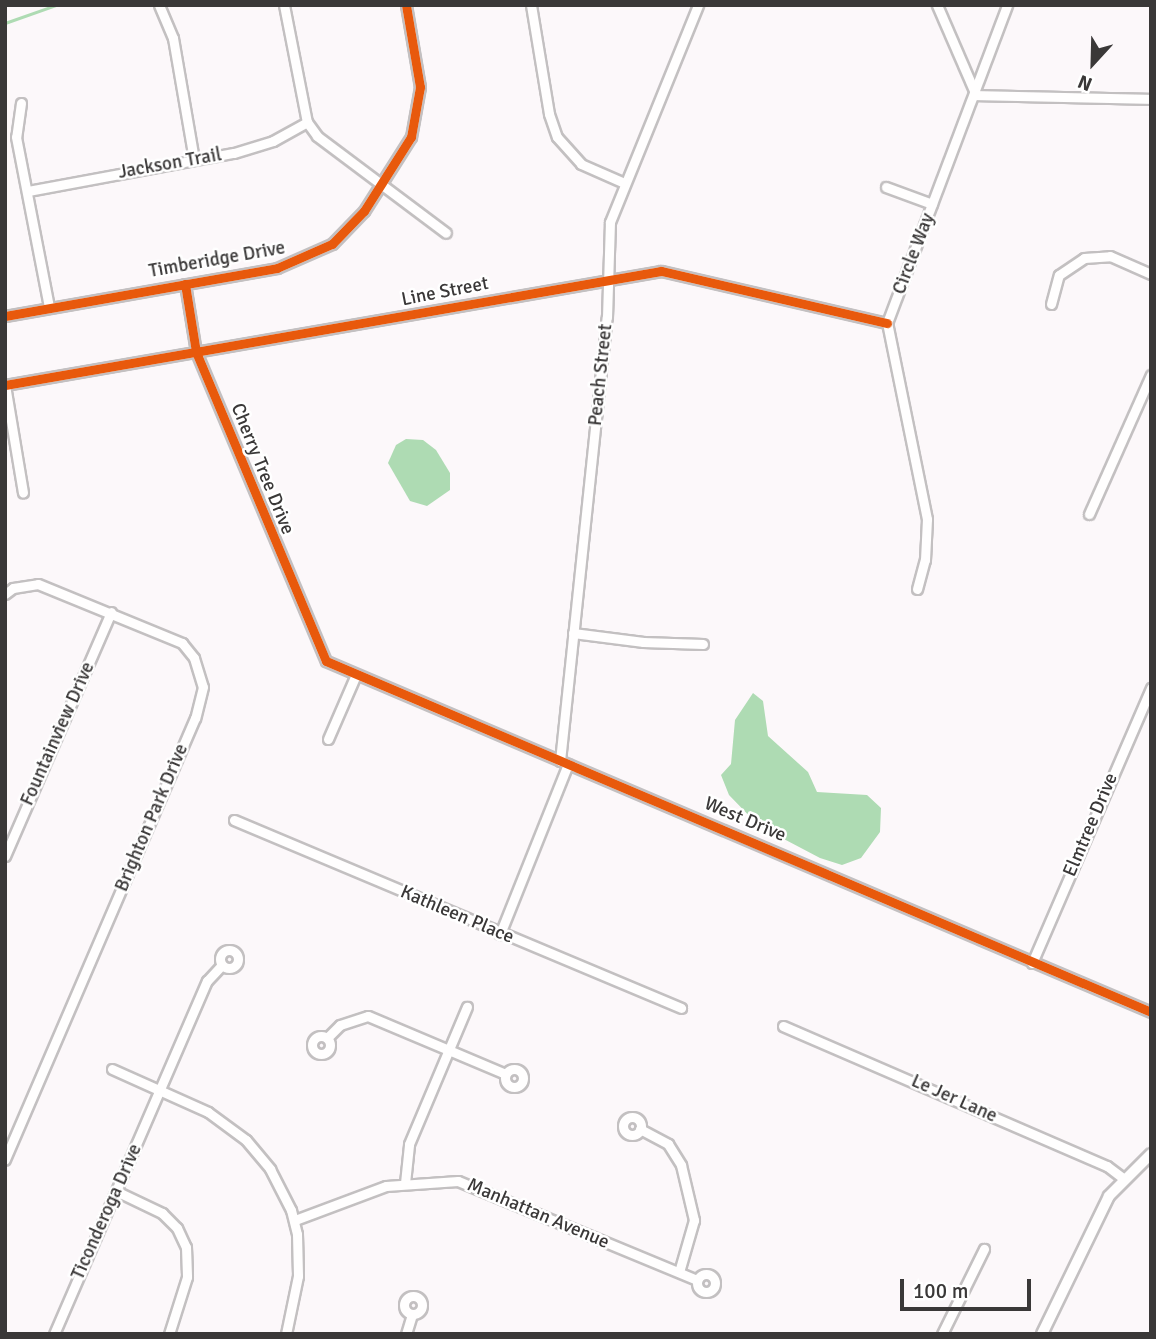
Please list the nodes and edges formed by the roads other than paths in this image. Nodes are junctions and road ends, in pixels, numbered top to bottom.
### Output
1 (159, 5) edge
2 (284, 5) edge
3 (406, 5) edge
4 (531, 5) edge
5 (698, 5) edge
6 (937, 5) edge
7 (1007, 5) edge
8 (976, 95) junction
9 (1151, 99) edge
10 (21, 103) dead end
11 (307, 122) junction
12 (194, 159) junction
13 (624, 183) junction
14 (382, 186) junction
15 (886, 187) dead end
16 (28, 191) junction
17 (932, 204) junction
18 (446, 233) dead end
19 (1151, 274) edge
20 (608, 278) junction
21 (186, 284) junction
22 (1051, 304) dead end
23 (49, 307) junction
24 (5, 316) edge
25 (887, 323) junction
26 (196, 352) junction
27 (1151, 375) edge
28 (5, 385) edge
29 (23, 492) dead end
30 (1089, 514) dead end
31 (5, 578) edge
32 (917, 589) dead end
33 (9, 591) edge
34 (111, 612) junction
35 (573, 633) junction
36 (703, 644) dead end
37 (326, 661) joint
38 (355, 677) junction
39 (1151, 688) edge
40 (328, 739) dead end
41 (564, 763) junction
42 (234, 820) dead end
43 (5, 856) edge
44 (500, 934) junction
45 (1032, 963) junction
46 (222, 965) dead end
47 (467, 1007) dead end
48 (681, 1008) dead end
49 (1151, 1012) edge
50 (783, 1026) dead end
51 (327, 1038) dead end
52 (450, 1049) junction
53 (112, 1069) dead end
54 (505, 1074) dead end
55 (160, 1090) junction
56 (640, 1129) dead end
57 (1151, 1154) edge
58 (5, 1160) edge
59 (1123, 1178) junction
60 (405, 1183) junction
61 (118, 1192) junction
62 (295, 1220) junction
63 (984, 1249) dead end
64 (679, 1272) junction
65 (698, 1280) dead end
66 (412, 1314) dead end
67 (54, 1334) edge
68 (169, 1334) edge
69 (286, 1334) edge
70 (406, 1334) edge
71 (942, 1334) edge
72 (1042, 1334) edge

1 - 12 street
2 - 11 street
3 - 14 street, Timberidge Drive
4 - 13 street
5 - 13 street, Peach Street
6 - 8 street
7 - 8 street, Circle Way
8 - 9 street
8 - 17 street, Circle Way
10 - 16 street
11 - 12 street, Jackson Trail
11 - 14 street
12 - 16 street, Jackson Trail
13 - 20 street, Peach Street
14 - 18 street
14 - 21 street, Timberidge Drive
15 - 17 street
16 - 23 street
17 - 25 street, Circle Way
19 - 22 street
20 - 25 street, Line Street
20 - 26 street, Line Street
20 - 35 street, Peach Street
21 - 23 street, Timberidge Drive
21 - 26 street, Cherry Tree Drive
23 - 24 street, Timberidge Drive
25 - 32 street
26 - 28 street, Line Street
26 - 37 street, Cherry Tree Drive
27 - 30 street
28 - 29 street
31 - 33 street, Brighton Park Drive
33 - 34 street, Brighton Park Drive
34 - 43 street, Fountainview Drive
34 - 58 street, Brighton Park Drive
35 - 36 street
35 - 41 street, Peach Street
37 - 38 street, West Drive
38 - 40 street
38 - 41 street, West Drive
39 - 45 street, Elmtree Drive
41 - 44 street, Peach Street
41 - 45 street, West Drive
42 - 44 street, Kathleen Place
44 - 48 street, Kathleen Place
45 - 49 street, West Drive
46 - 55 street, Ticonderoga Drive
47 - 52 street
50 - 59 street, Le Jer Lane
51 - 52 street
52 - 54 street
52 - 60 street
53 - 55 street
55 - 61 street, Ticonderoga Drive
55 - 62 street
56 - 64 street
57 - 59 main road
59 - 72 main road
60 - 62 street, Manhattan Avenue
60 - 64 street, Manhattan Avenue
61 - 67 street, Ticonderoga Drive
61 - 68 street
62 - 69 street
63 - 71 street
64 - 65 street, Manhattan Avenue
66 - 70 street

